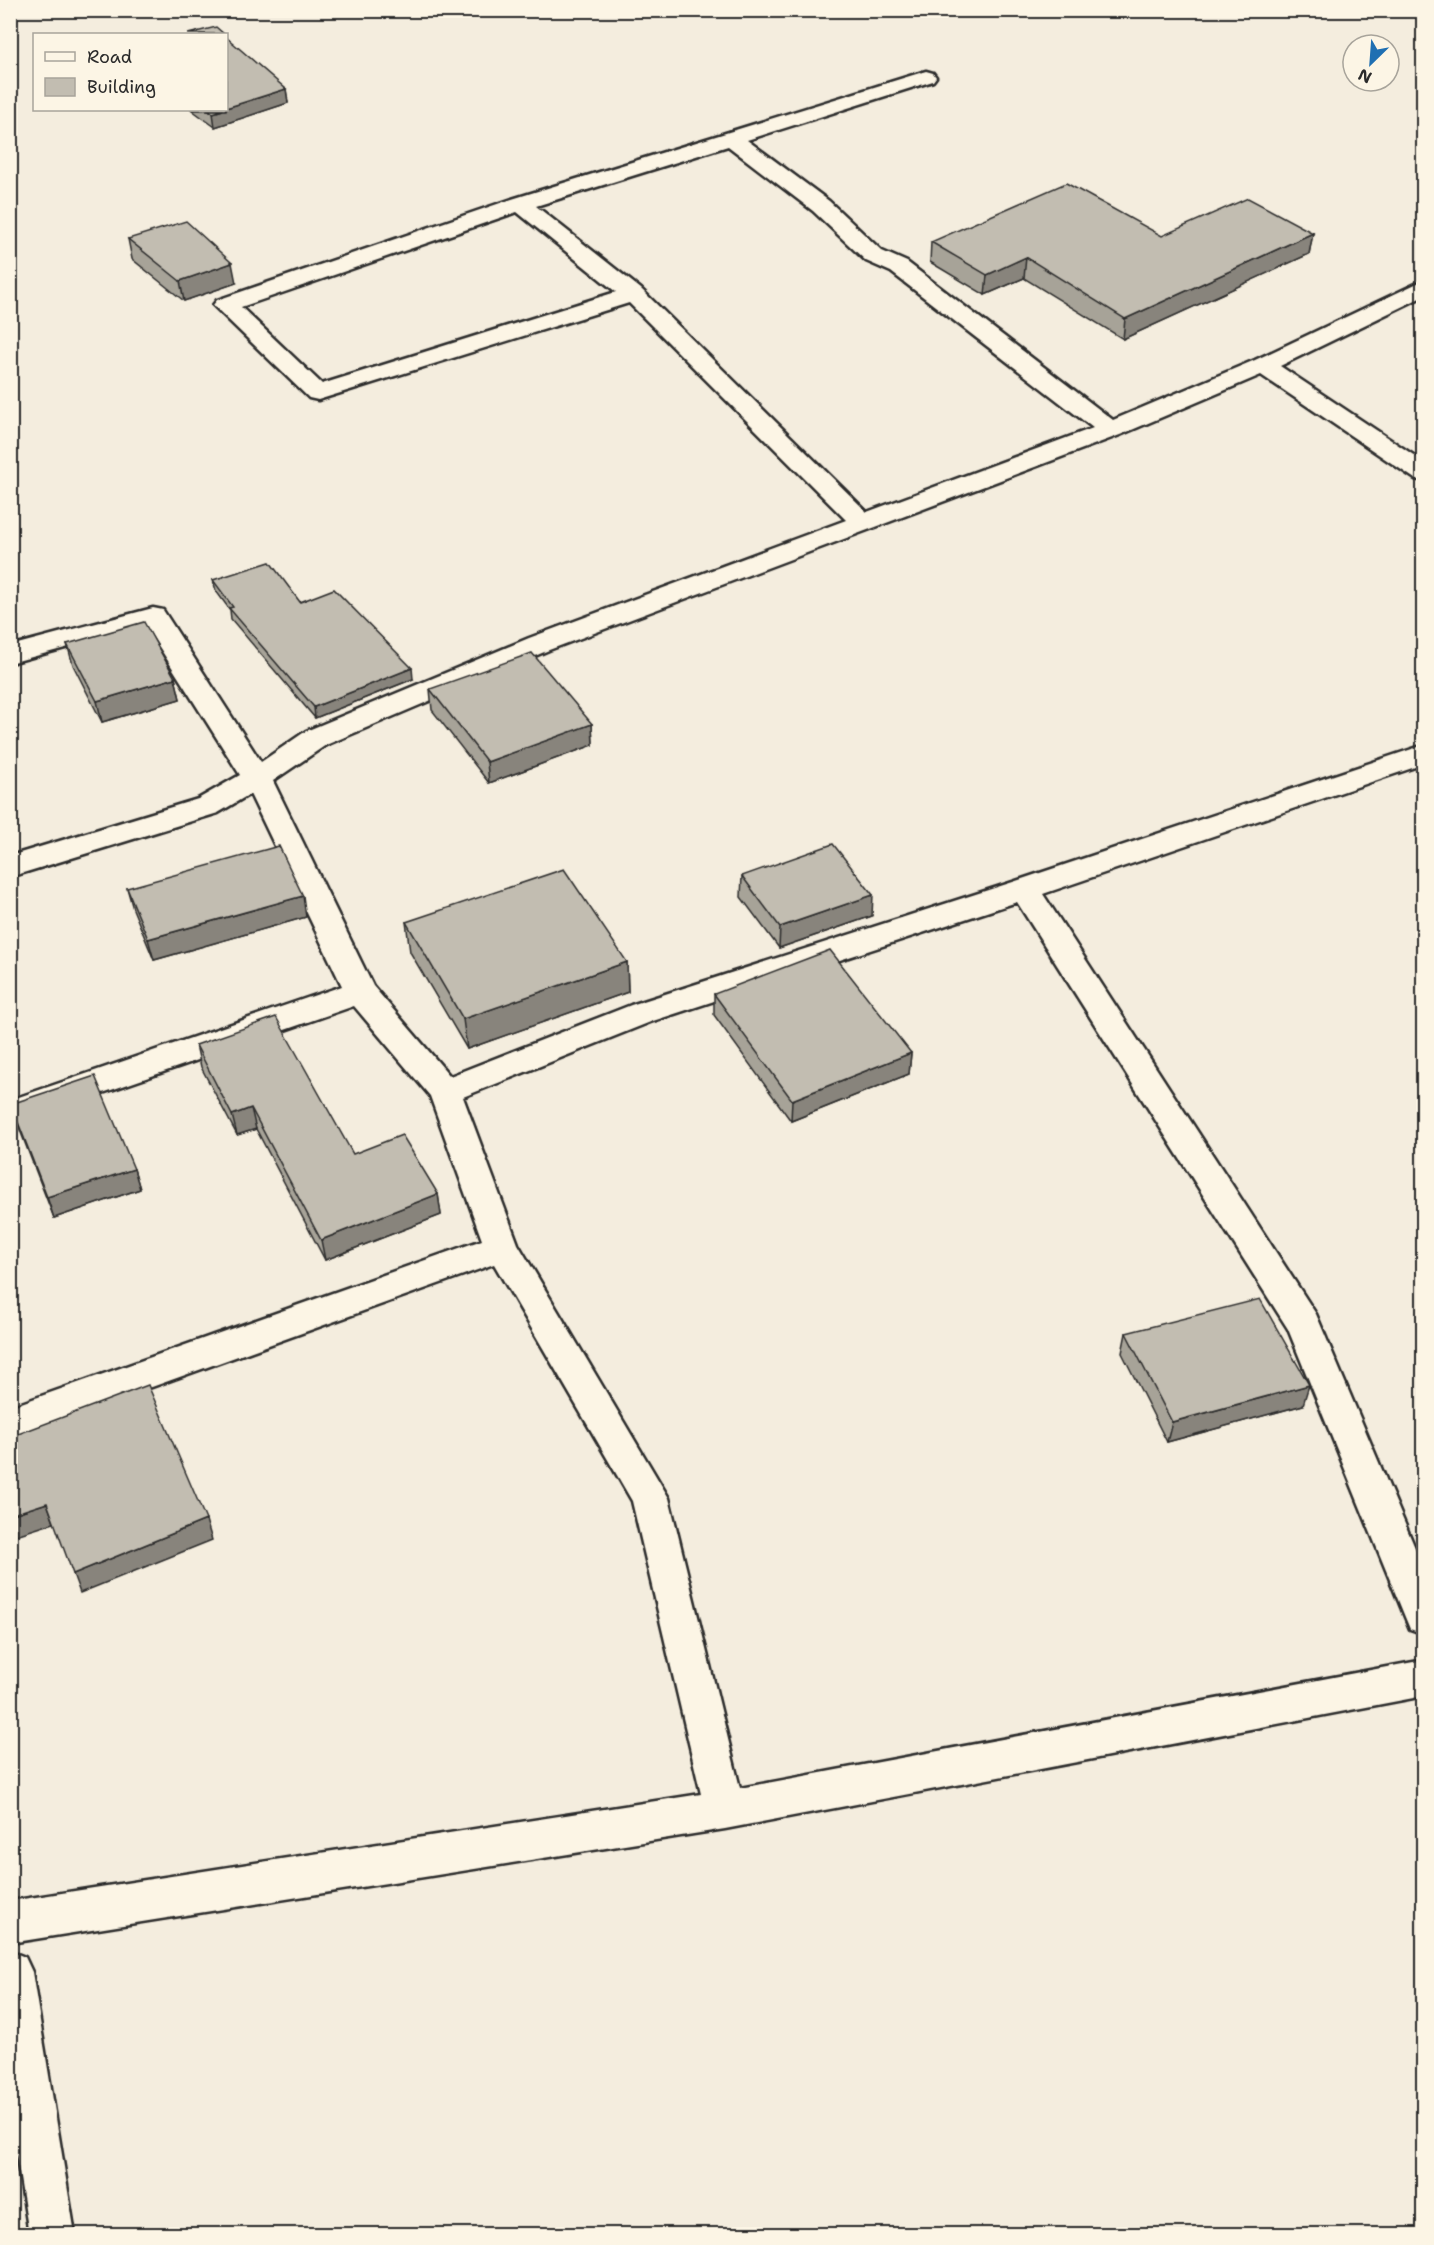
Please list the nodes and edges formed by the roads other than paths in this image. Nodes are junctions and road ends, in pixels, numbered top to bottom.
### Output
1 (926, 77) dead end
2 (732, 139) junction
3 (520, 204) junction
4 (1424, 287) edge
5 (633, 294) junction
6 (1263, 365) junction
7 (1111, 430) junction
8 (1424, 474) edge
9 (864, 524) junction
10 (10, 655) edge
11 (1424, 754) edge
12 (257, 778) junction
13 (10, 867) edge
14 (1024, 889) junction
15 (360, 992) junction
16 (444, 1091) junction
17 (10, 1113) edge
18 (502, 1247) junction
19 (10, 1423) edge
20 (1424, 1617) edge
21 (1424, 1678) edge
22 (725, 1810) junction
23 (10, 1922) edge
24 (10, 1972) edge
25 (52, 2235) edge

1 - 2 street
2 - 3 street
2 - 7 street
3 - 5 street
3 - 5 street
4 - 6 street
5 - 9 street
6 - 7 street
6 - 8 street
7 - 9 street
9 - 12 street
10 - 12 street
11 - 14 street
12 - 13 street
12 - 15 street
14 - 16 street
14 - 20 street
15 - 16 street
15 - 17 street
16 - 18 street
18 - 19 street
18 - 22 street
21 - 22 street
22 - 23 street
24 - 25 street

